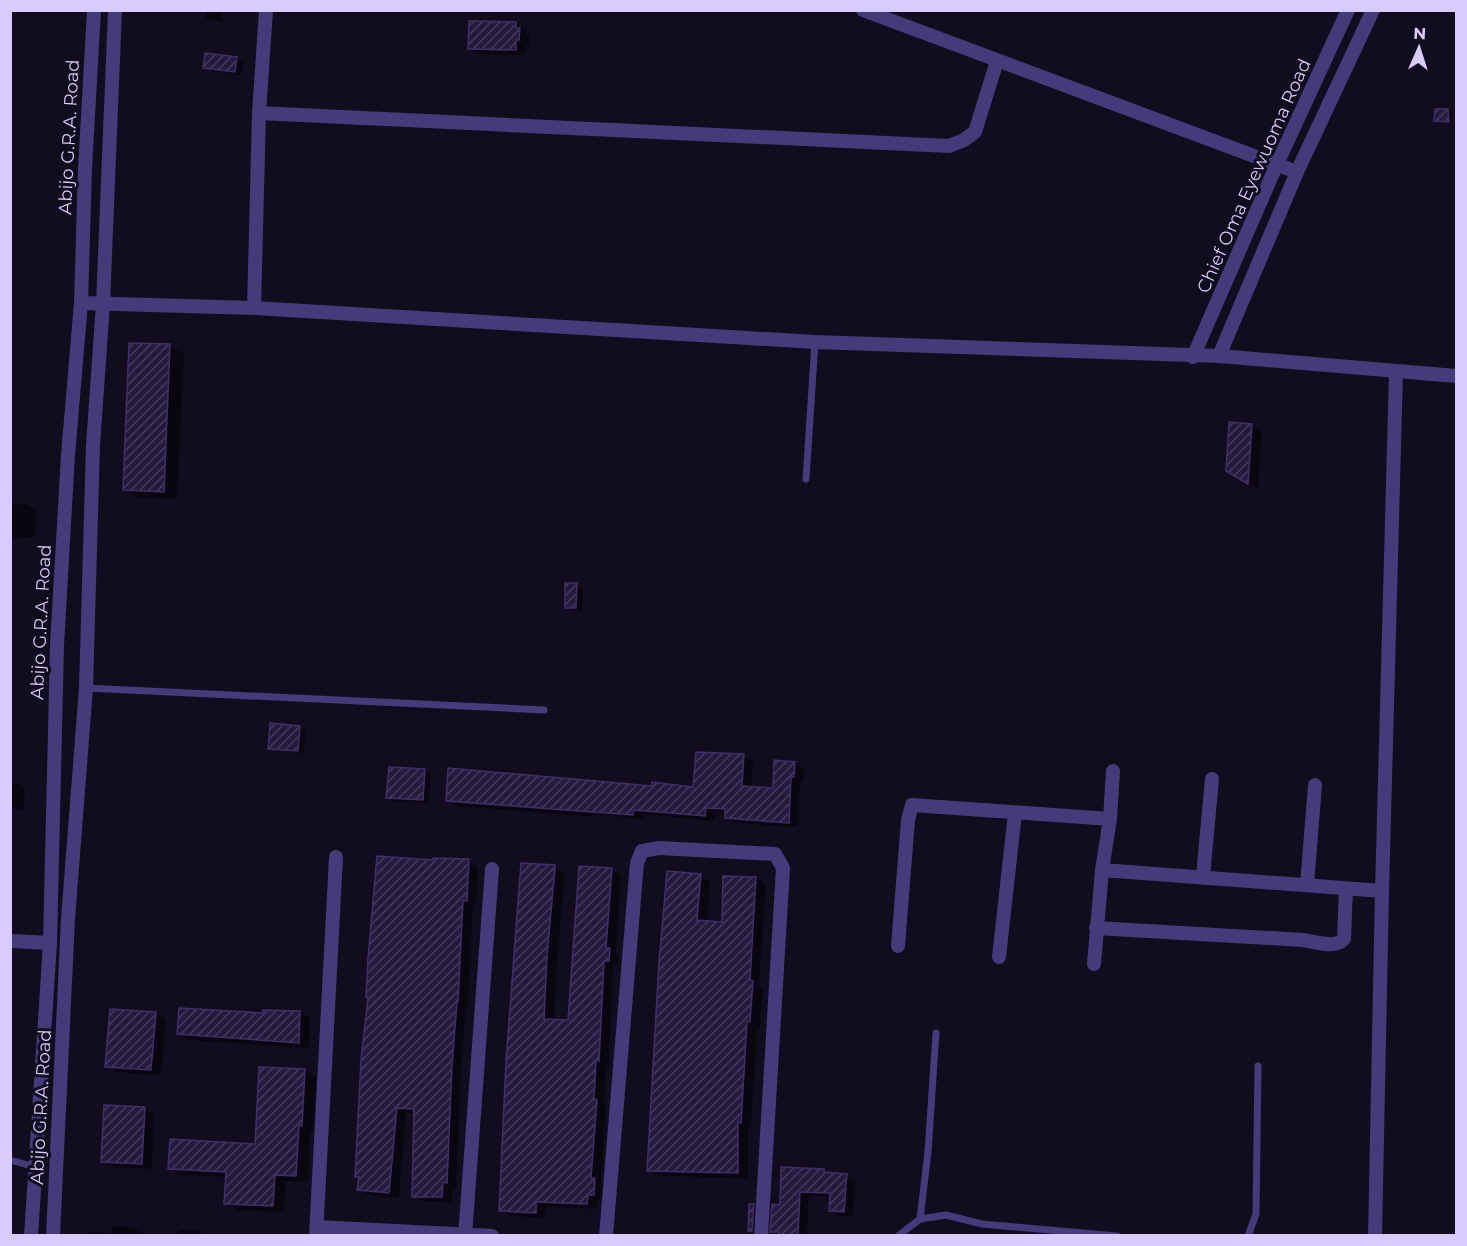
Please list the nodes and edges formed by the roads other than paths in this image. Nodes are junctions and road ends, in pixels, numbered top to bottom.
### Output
1 (94, 10) edge
2 (115, 10) edge
3 (266, 10) edge
4 (863, 10) edge
5 (1348, 10) edge
6 (1373, 10) edge
7 (997, 61) junction
8 (259, 113) junction
9 (1277, 164) junction
10 (1297, 172) junction
11 (81, 303) junction
12 (103, 304) junction
13 (254, 308) junction
14 (815, 342) junction
15 (1219, 356) junction
16 (1193, 357) junction
17 (1396, 372) junction
18 (1456, 376) edge
19 (807, 479) dead end
20 (86, 688) junction
21 (544, 710) dead end
22 (1113, 771) dead end
23 (1212, 779) dead end
24 (1315, 785) dead end
25 (1015, 813) junction
26 (1110, 819) junction
27 (336, 857) dead end
28 (492, 869) dead end
29 (1102, 870) junction
30 (1203, 876) junction
31 (1307, 885) junction
32 (1346, 889) junction
33 (1382, 891) junction
34 (1096, 928) junction
35 (10, 941) edge
36 (50, 943) junction
37 (898, 946) dead end
38 (999, 957) dead end
39 (1095, 964) dead end
40 (936, 1034) dead end
41 (1258, 1066) dead end
42 (10, 1160) edge
43 (35, 1167) junction
44 (920, 1219) junction
45 (317, 1231) edge
46 (465, 1235) edge
47 (31, 1236) edge
48 (53, 1236) edge
49 (492, 1236) edge
50 (606, 1236) edge
51 (761, 1236) edge
52 (898, 1236) edge
53 (1117, 1236) edge
54 (1248, 1236) edge
55 (1375, 1236) edge

1 - 11 street, Abijo G.R.A. Road
2 - 12 street, Abijo G.R.A. Road
3 - 8 street
4 - 7 street
5 - 9 street, Chief Oma Eyewuoma Road
6 - 10 street, Chief Oma Eyewuoma Road
7 - 8 street
7 - 9 street
8 - 13 street
9 - 10 street
9 - 16 street, Chief Oma Eyewuoma Road
10 - 15 street, Chief Oma Eyewuoma Road
11 - 12 street
11 - 36 street, Abijo G.R.A. Road
12 - 13 street
12 - 20 street, Abijo G.R.A. Road
13 - 14 street
14 - 16 street
14 - 19 lane
15 - 16 street
15 - 17 street
17 - 18 street
17 - 33 street
20 - 21 lane
20 - 48 street, Abijo G.R.A. Road
22 - 26 street
23 - 30 street
24 - 31 street
25 - 26 street
25 - 37 street
25 - 38 street
26 - 29 street
27 - 45 street
28 - 46 street
29 - 30 street
29 - 34 street
30 - 31 street
31 - 32 street
32 - 33 street
32 - 34 street
33 - 55 street
34 - 39 street
35 - 36 street
36 - 43 street, Abijo G.R.A. Road
40 - 44 lane
41 - 54 lane
42 - 43 lane
43 - 47 street, Abijo G.R.A. Road
44 - 52 lane
44 - 53 lane
45 - 46 street
46 - 49 street
50 - 51 street

